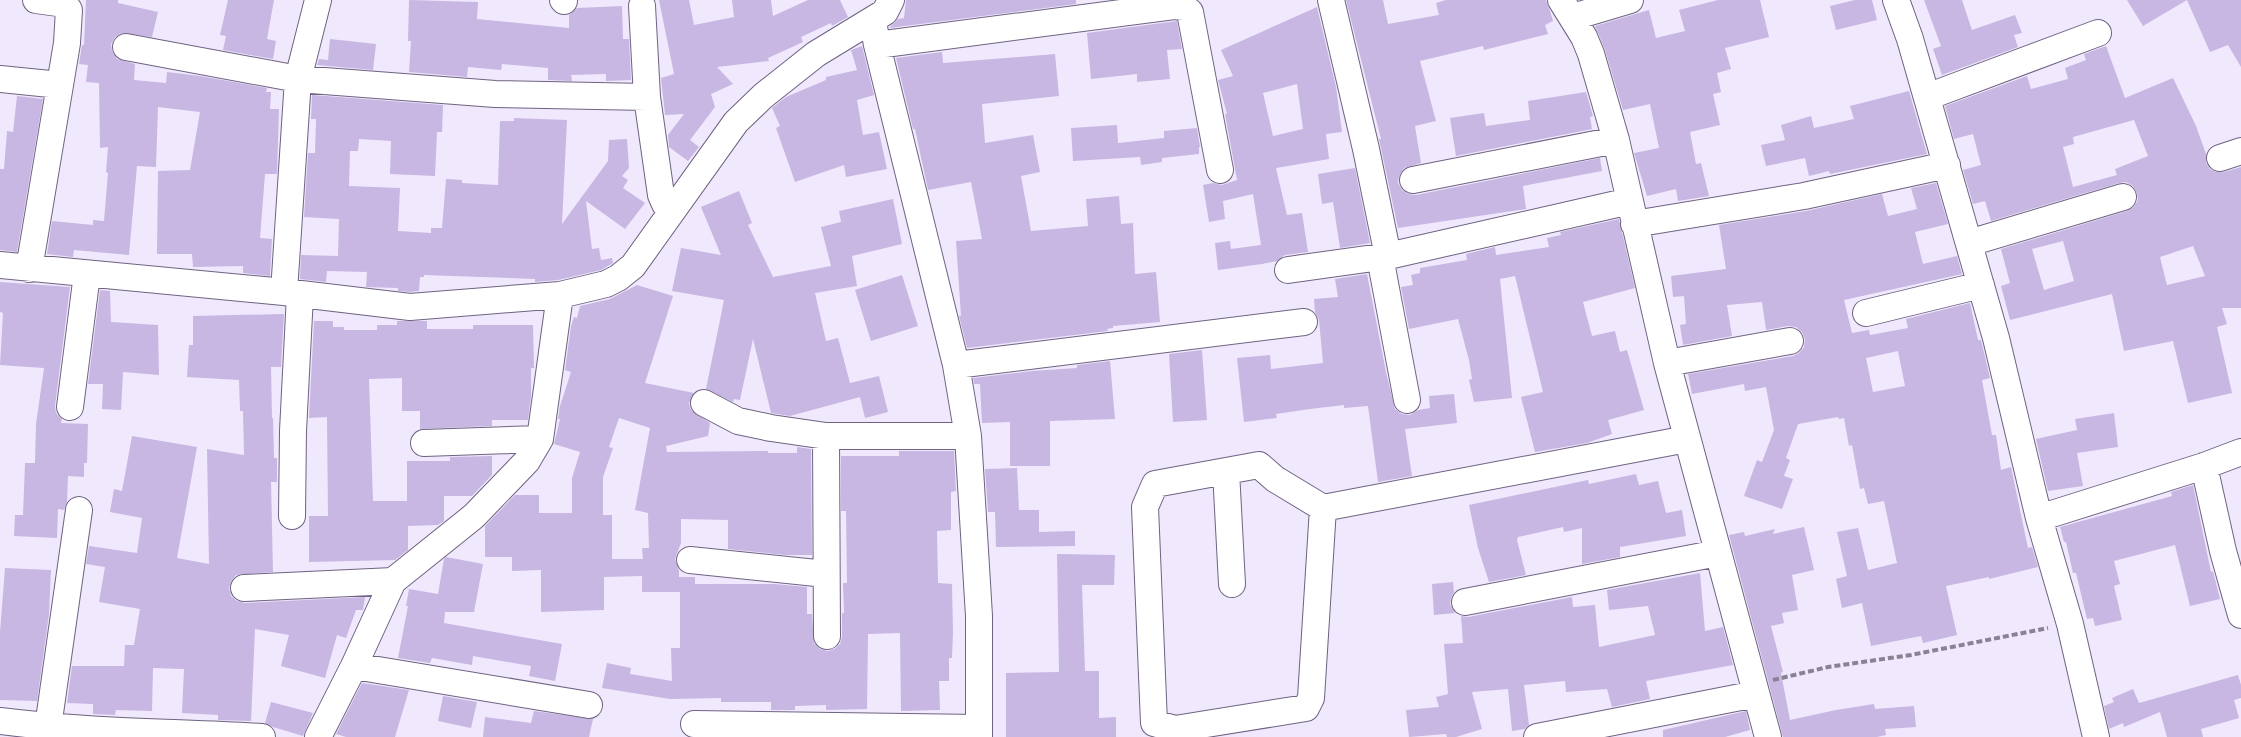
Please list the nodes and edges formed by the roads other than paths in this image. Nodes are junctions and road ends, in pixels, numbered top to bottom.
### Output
1 (36, 0) edge
2 (318, 0) edge
3 (891, 0) edge
4 (1331, 0) edge
5 (1630, 0) edge
6 (1896, 0) edge
7 (642, 6) dead end
8 (1567, 8) edge
9 (875, 33) junction
10 (2098, 33) dead end
11 (126, 47) dead end
12 (0, 79) edge
13 (298, 79) junction
14 (60, 85) junction
15 (647, 97) junction
16 (1927, 97) junction
17 (1617, 140) junction
18 (1947, 165) junction
19 (1220, 170) dead end
20 (1413, 180) dead end
21 (2123, 197) dead end
22 (672, 210) junction
23 (1632, 212) junction
24 (1969, 243) junction
25 (1384, 257) junction
26 (0, 265) edge
27 (29, 269) junction
28 (1288, 270) dead end
29 (87, 274) junction
30 (1981, 285) junction
31 (292, 293) junction
32 (560, 295) junction
33 (1866, 314) dead end
34 (1304, 322) dead end
35 (1790, 341) dead end
36 (1667, 363) junction
37 (956, 365) junction
38 (1407, 400) dead end
39 (704, 404) dead end
40 (70, 407) dead end
41 (826, 436) junction
42 (968, 436) junction
43 (540, 439) junction
44 (1687, 439) junction
45 (424, 443) dead end
46 (2241, 452) edge
47 (2204, 465) junction
48 (1226, 471) junction
49 (1323, 508) junction
50 (79, 510) dead end
51 (292, 516) dead end
52 (2039, 518) junction
53 (2232, 547) edge
54 (1718, 553) junction
55 (690, 560) dead end
56 (826, 574) junction
57 (393, 581) junction
58 (1232, 584) dead end
59 (244, 588) dead end
60 (1465, 602) dead end
61 (2241, 615) edge
62 (826, 636) dead end
63 (354, 666) junction
64 (1756, 694) junction
65 (589, 705) dead end
66 (0, 721) edge
67 (694, 724) dead end
68 (48, 727) junction
69 (1625, 729) edge
70 (1163, 732) edge
71 (979, 733) edge
72 (124, 734) edge
73 (262, 737) edge
74 (318, 737) edge
75 (1537, 737) edge
76 (1768, 737) edge
77 (2096, 737) edge

1 - 14 street
2 - 13 street
3 - 9 street
4 - 25 street
5 - 8 street
6 - 16 street
7 - 15 street
8 - 17 street
9 - 19 street
9 - 22 street
9 - 37 street
10 - 16 street
11 - 13 street
12 - 14 street
13 - 15 street
13 - 31 street
14 - 27 street
15 - 22 street
16 - 18 street
17 - 20 street
17 - 23 street
18 - 23 street
18 - 24 street
21 - 24 street
22 - 32 street
23 - 25 street
23 - 36 street
24 - 30 street
25 - 28 street
25 - 38 street
26 - 27 street
27 - 29 street
29 - 31 street
29 - 40 street
30 - 33 street
30 - 52 street
31 - 32 street
31 - 51 street
32 - 43 street
34 - 37 street
35 - 36 street
36 - 44 street
37 - 42 street
39 - 41 street
41 - 42 street
41 - 56 street
42 - 71 street
43 - 45 street
43 - 57 street
44 - 49 street
44 - 54 street
46 - 47 street
47 - 52 street
47 - 53 street
48 - 49 street
48 - 58 street
48 - 70 street
49 - 70 street
50 - 68 street
52 - 77 street
53 - 61 street
54 - 60 street
54 - 64 street
55 - 56 street
56 - 62 street
57 - 59 street
57 - 63 street
63 - 65 street
63 - 74 street
64 - 69 street
64 - 76 street
66 - 68 street
67 - 71 street
68 - 72 street
69 - 75 street
72 - 73 street

